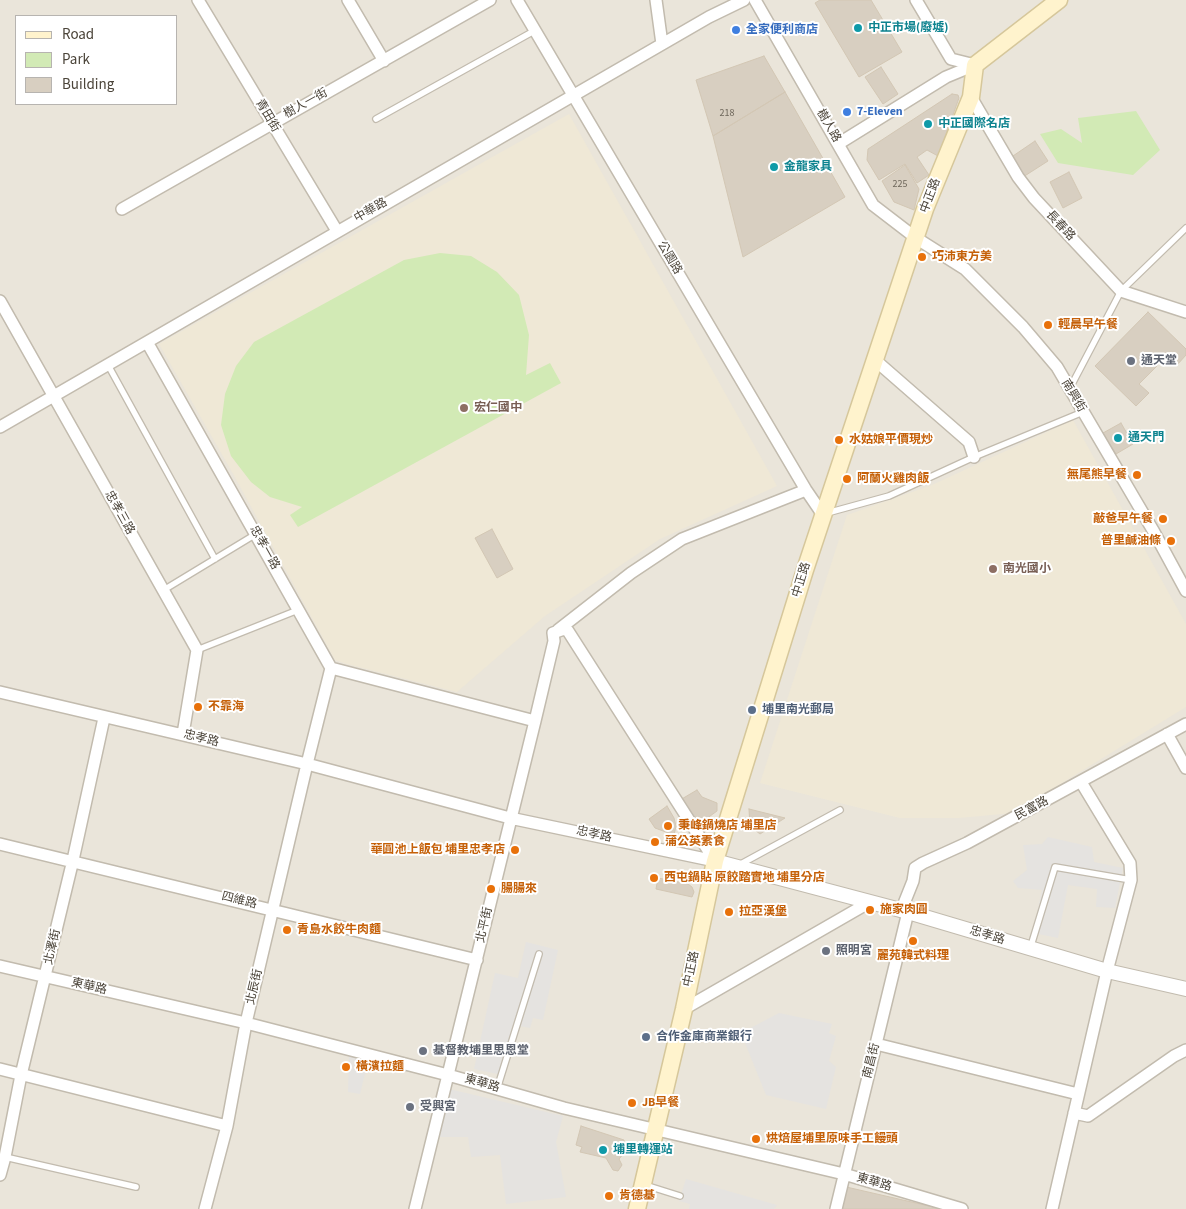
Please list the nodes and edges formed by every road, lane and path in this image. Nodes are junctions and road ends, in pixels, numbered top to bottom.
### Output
1 (198, 0) edge
2 (348, 0) edge
3 (517, 0) edge
4 (656, 0) edge
5 (744, 0) edge
6 (755, 0) edge
7 (916, 0) edge
8 (1059, 0) edge
9 (483, 2) edge
10 (534, 31) junction
11 (662, 44) junction
12 (384, 61) junction
13 (974, 65) junction
14 (574, 96) junction
15 (971, 97) junction
16 (376, 119) dead end
17 (272, 123) junction
18 (838, 144) junction
19 (122, 209) dead end
20 (1186, 228) edge
21 (336, 231) junction
22 (916, 238) junction
23 (1121, 291) junction
24 (0, 301) edge
25 (1186, 312) edge
26 (147, 342) junction
27 (875, 360) junction
28 (108, 364) junction
29 (1070, 390) junction
30 (54, 395) junction
31 (1083, 412) junction
32 (0, 427) edge
33 (974, 457) junction
34 (806, 490) junction
35 (823, 514) junction
36 (256, 534) junction
37 (215, 559) junction
38 (162, 591) junction
39 (1186, 591) edge
40 (298, 610) junction
41 (558, 630) junction
42 (197, 650) junction
43 (331, 668) junction
44 (0, 692) edge
45 (104, 718) junction
46 (535, 721) junction
47 (1186, 724) edge
48 (183, 734) junction
49 (1168, 734) junction
50 (307, 764) junction
51 (1186, 768) edge
52 (1082, 782) junction
53 (840, 810) dead end
54 (510, 818) junction
55 (0, 844) edge
56 (73, 860) junction
57 (715, 860) junction
58 (736, 866) junction
59 (1131, 880) junction
60 (870, 902) junction
61 (273, 910) junction
62 (904, 911) junction
63 (1030, 949) junction
64 (539, 954) dead end
65 (477, 960) junction
66 (0, 966) edge
67 (1107, 971) junction
68 (46, 977) junction
69 (1186, 989) edge
70 (684, 1008) junction
71 (246, 1023) junction
72 (876, 1044) junction
73 (1186, 1050) edge
74 (0, 1069) edge
75 (21, 1074) junction
76 (448, 1075) junction
77 (497, 1089) junction
78 (1078, 1094) junction
79 (1074, 1113) junction
80 (227, 1126) junction
81 (656, 1130) junction
82 (3, 1156) edge
83 (844, 1174) junction
84 (0, 1175) edge
85 (643, 1184) junction
86 (136, 1187) dead end
87 (680, 1196) dead end
88 (205, 1209) edge
89 (416, 1209) edge
90 (637, 1209) edge
91 (836, 1209) edge
92 (962, 1209) edge
93 (1052, 1209) edge

1 - 17 street, 青田街
2 - 12 street
3 - 10 street, 公園路
4 - 11 street
5 - 11 street, 中華路
6 - 18 street, 樹人路
7 - 13 street
8 - 13 main road
9 - 12 street, 樹人一街
10 - 14 street, 公園路
10 - 16 lane
11 - 14 street, 中華路
12 - 17 street, 樹人一街
13 - 15 main road, 中正路
13 - 18 street
14 - 21 street, 中華路
14 - 34 street, 公園路
15 - 22 main road, 中正路
15 - 23 street, 長春路
17 - 19 street, 樹人一街
17 - 21 street, 青田街
18 - 22 street, 樹人路
20 - 23 lane
21 - 26 street, 中華路
22 - 27 main road, 中正路
22 - 29 street, 南興街
23 - 25 street, 長春路
23 - 29 lane
24 - 30 street, 忠孝三路
26 - 28 street, 中華路
26 - 36 street, 忠孝一路
27 - 33 street
27 - 35 main road, 中正路
28 - 30 street, 中華路
28 - 37 lane
29 - 31 street, 南興街
30 - 32 street, 中華路
30 - 38 street, 忠孝三路
31 - 33 lane
31 - 39 street, 南興街
33 - 35 lane
34 - 35 street, 公園路
34 - 41 street
35 - 57 main road, 中正路
36 - 37 lane
36 - 40 street, 忠孝一路
37 - 38 lane
38 - 42 street, 忠孝三路
40 - 42 lane
40 - 43 street, 忠孝一路
41 - 46 street, 北平街
41 - 57 street
42 - 48 street
43 - 46 street
43 - 50 street
44 - 45 street, 忠孝路
45 - 48 street, 忠孝路
45 - 56 street, 北澤街
46 - 54 street, 北平街
47 - 49 street, 民富路
48 - 50 street, 忠孝路
49 - 51 street
49 - 52 street, 民富路
50 - 54 street, 忠孝路
50 - 61 street, 北辰街
52 - 59 street
52 - 62 street, 民富路
53 - 58 lane
54 - 57 street, 忠孝路
54 - 65 street, 北平街
55 - 56 street, 四維路
56 - 61 street, 四維路
56 - 68 street, 北澤街
57 - 58 street, 忠孝路
57 - 70 main road, 中正路
58 - 60 street, 忠孝路
59 - 63 lane
59 - 67 street
60 - 62 street, 忠孝路
60 - 70 street
61 - 65 street, 四維路
61 - 71 street, 北辰街
62 - 63 street, 忠孝路
62 - 72 street, 南昌街
63 - 67 street, 忠孝路
64 - 77 lane
65 - 76 street, 北平街
66 - 68 street, 東華路
67 - 69 street, 忠孝路
67 - 78 street
68 - 71 street, 東華路
68 - 75 street, 北澤街
70 - 81 main road, 中正路
71 - 76 street, 東華路
71 - 80 street, 北辰街
72 - 78 street
72 - 83 street, 南昌街
73 - 79 street
74 - 75 street
75 - 80 street
75 - 82 street, 北澤街
76 - 77 street, 東華路
76 - 89 street, 北平街
77 - 81 street, 東華路
78 - 79 street
79 - 93 street
80 - 88 street, 北辰街
81 - 83 street, 東華路
81 - 85 main road, 中正路
82 - 84 street, 北澤街
82 - 86 lane
83 - 91 street, 南昌街
83 - 92 street, 東華路
85 - 87 lane
85 - 90 main road, 中正路

